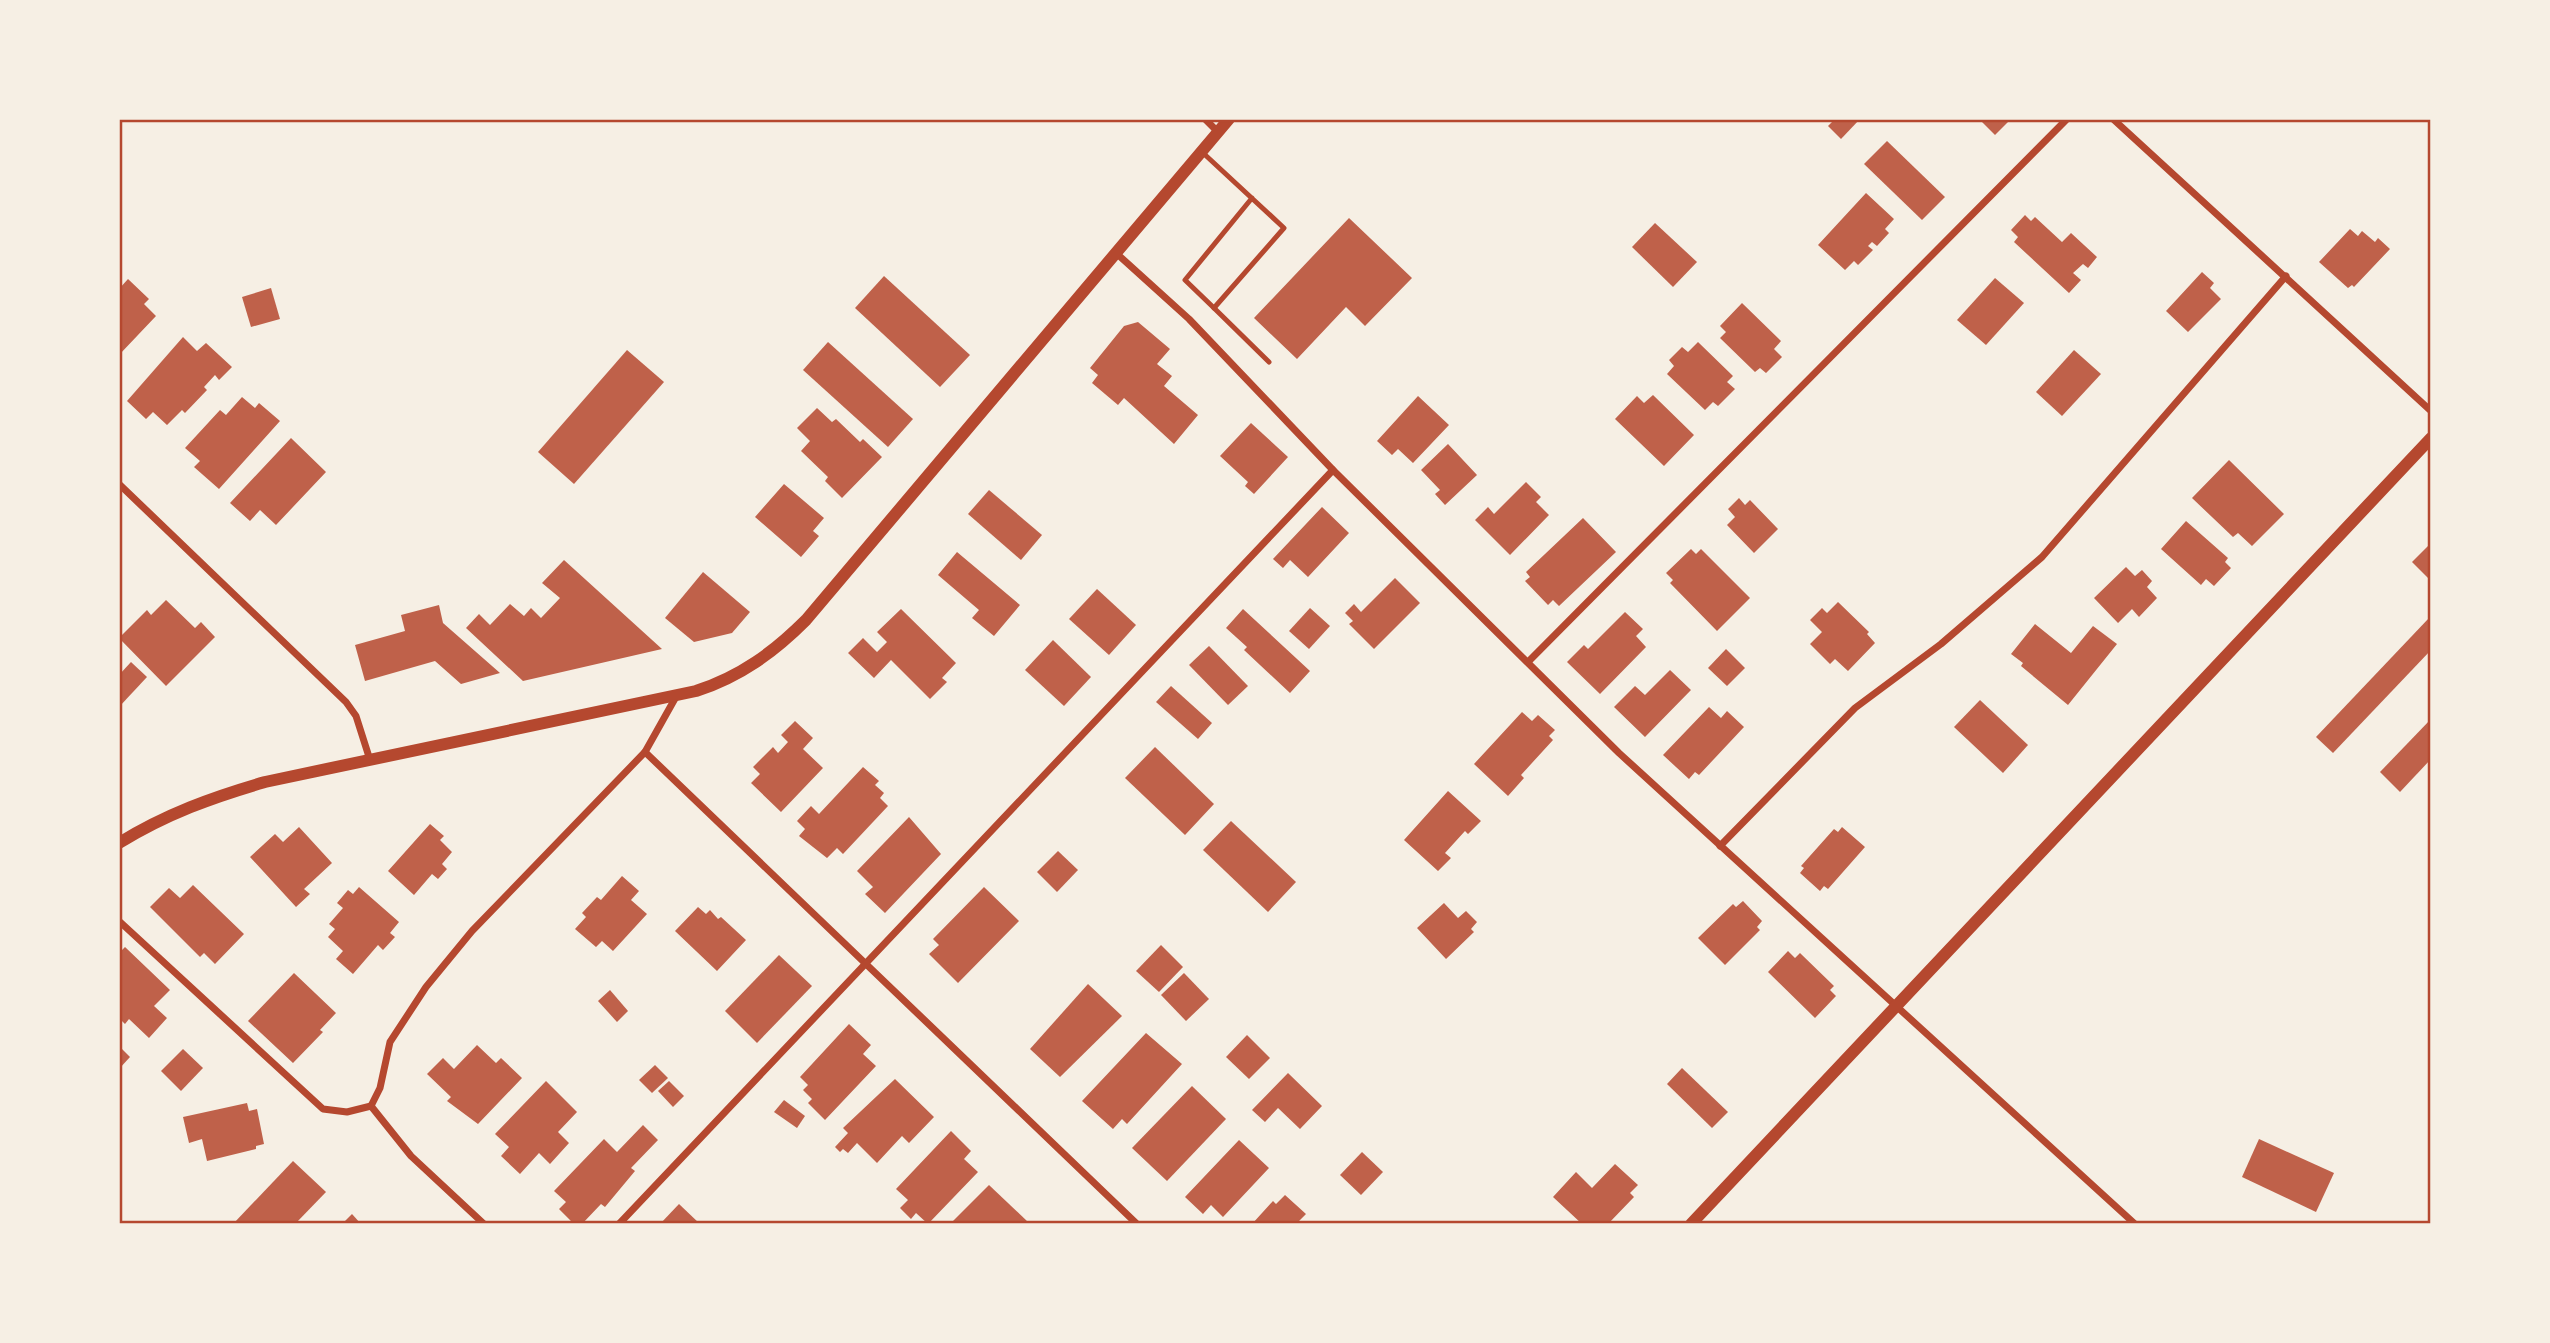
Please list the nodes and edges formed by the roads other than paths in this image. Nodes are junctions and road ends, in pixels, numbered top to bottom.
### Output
1 (1205, 119) edge
2 (1229, 119) edge
3 (2067, 119) edge
4 (2113, 119) edge
5 (1219, 131) junction
6 (1202, 152) junction
7 (1252, 198) junction
8 (1116, 253) junction
9 (2287, 276) junction
10 (1214, 308) junction
11 (1269, 362) dead end
12 (2431, 411) edge
13 (2431, 438) edge
14 (1333, 470) junction
15 (119, 484) edge
16 (1528, 662) junction
17 (677, 695) junction
18 (645, 752) junction
19 (370, 760) junction
20 (119, 843) edge
21 (1720, 846) junction
22 (119, 921) edge
23 (866, 963) junction
24 (1897, 1005) junction
25 (371, 1106) junction
26 (484, 1224) edge
27 (619, 1224) edge
28 (1137, 1224) edge
29 (1691, 1224) edge
30 (2134, 1224) edge

1 - 5 street
2 - 5 street
3 - 16 street
4 - 9 street
5 - 6 street
6 - 7 lane
6 - 8 street
7 - 10 lane
7 - 10 lane
8 - 14 street
8 - 17 street
9 - 12 street
9 - 21 street
10 - 11 lane
13 - 24 street
14 - 16 street
14 - 23 street
15 - 19 street
16 - 21 street
17 - 18 street
17 - 19 street
18 - 23 street
18 - 25 street
19 - 20 street
21 - 24 street
22 - 25 street
23 - 27 street
23 - 28 street
24 - 29 street
24 - 30 street
25 - 26 street

